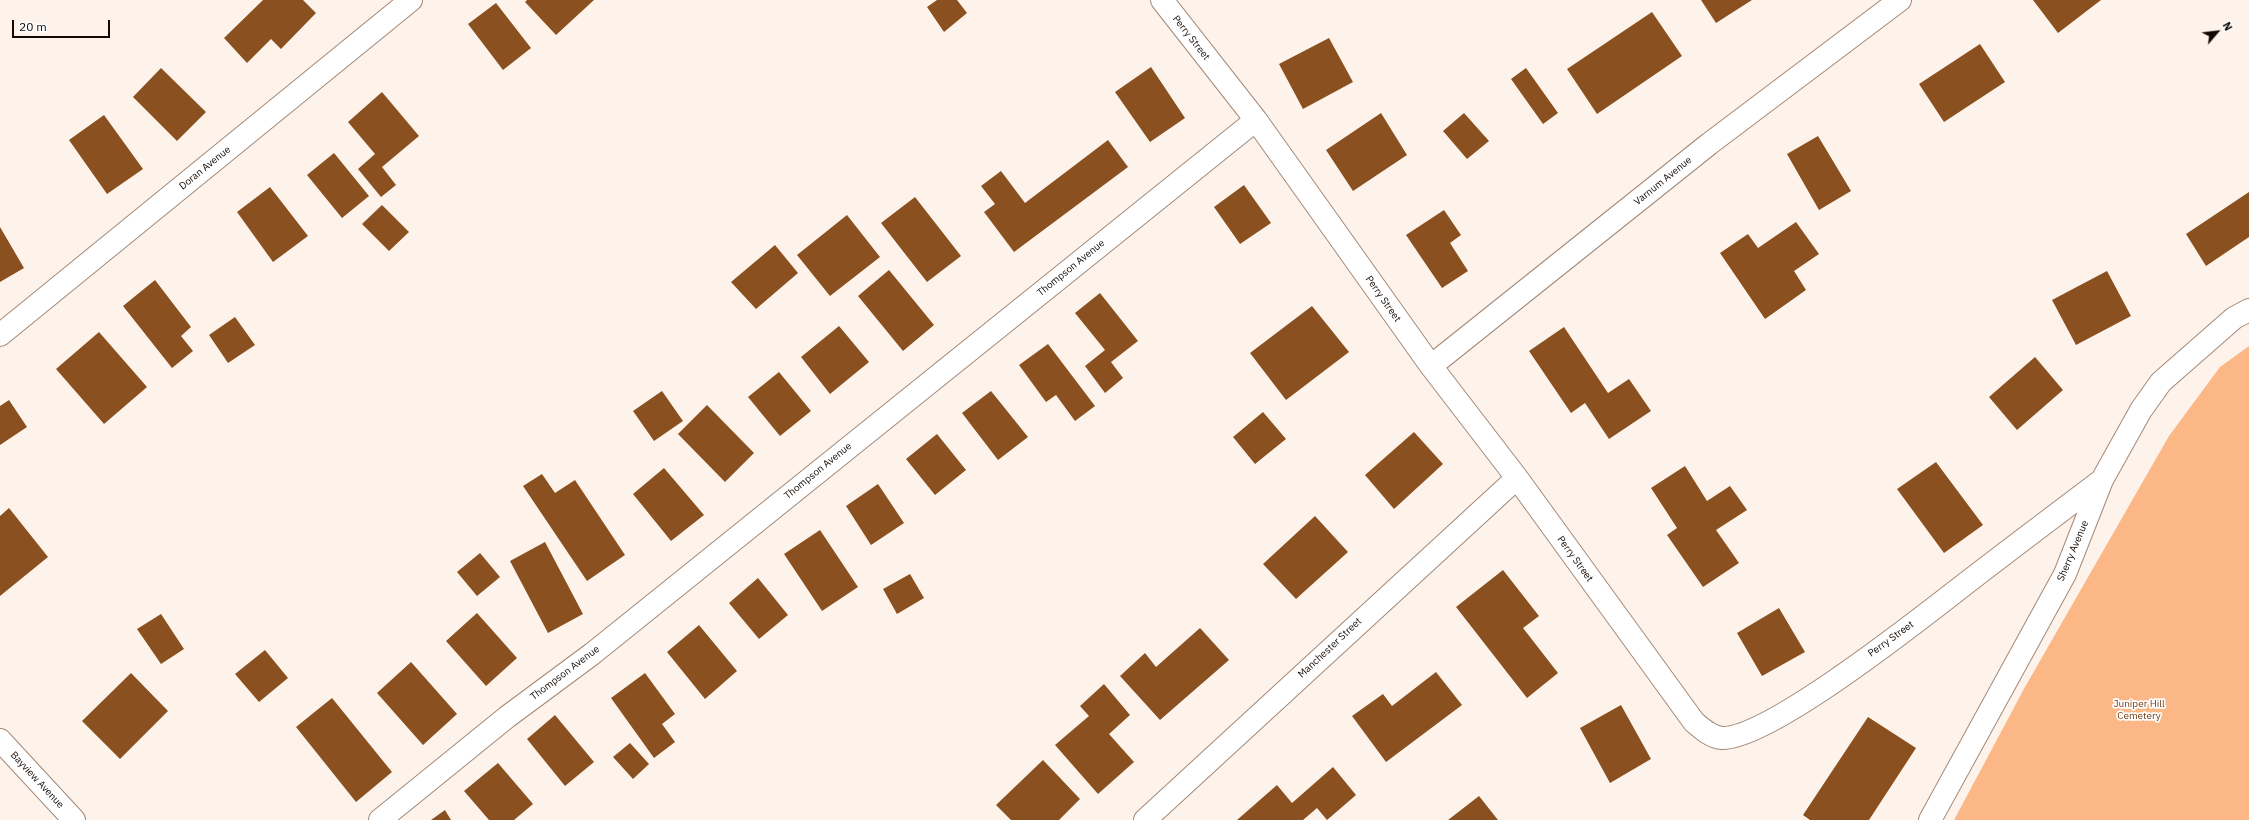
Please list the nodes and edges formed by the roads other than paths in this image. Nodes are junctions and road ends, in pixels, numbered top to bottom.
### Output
1 (411, 0) edge
2 (1162, 0) edge
3 (1900, 0) edge
4 (1256, 120) junction
5 (2249, 310) edge
6 (0, 335) edge
7 (1431, 366) junction
8 (1517, 478) junction
9 (2102, 480) junction
10 (0, 740) edge
11 (74, 820) edge
12 (380, 820) edge
13 (1145, 820) edge
14 (1930, 820) edge

1 - 6 street, Doran Avenue
2 - 4 street, Perry Street
3 - 7 street, Varnum Avenue
4 - 7 street, Perry Street
4 - 12 street, Thompson Avenue
5 - 9 street, Sherry Avenue
7 - 8 street, Perry Street
8 - 9 street, Perry Street
8 - 13 street, Manchester Street
9 - 14 street, Sherry Avenue
10 - 11 street, Bayview Avenue

